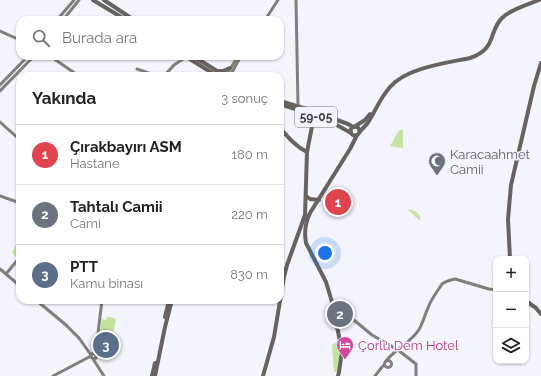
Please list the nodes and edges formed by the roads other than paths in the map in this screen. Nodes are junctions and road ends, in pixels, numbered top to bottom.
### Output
1 (74, 0) edge
2 (79, 0) edge
3 (93, 0) edge
4 (104, 0) edge
5 (278, 0) edge
6 (296, 0) edge
7 (539, 0) edge
8 (60, 16) edge
9 (66, 16) edge
10 (119, 16) edge
11 (128, 16) edge
12 (266, 16) edge
13 (0, 31) edge
14 (16, 38) edge
15 (24, 60) edge
16 (30, 60) edge
17 (56, 60) edge
18 (181, 60) edge
19 (192, 60) edge
20 (198, 60) edge
21 (235, 60) edge
22 (239, 60) edge
23 (541, 63) edge
24 (230, 68) junction
25 (137, 69) dead end
26 (18, 72) edge
27 (73, 72) edge
28 (145, 72) edge
29 (168, 72) edge
30 (212, 72) edge
31 (213, 72) edge
32 (220, 72) edge
33 (228, 72) edge
34 (232, 72) edge
35 (16, 75) edge
36 (0, 85) edge
37 (0, 91) edge
38 (284, 102) edge
39 (284, 105) edge
40 (378, 105) junction
41 (298, 106) junction
42 (314, 114) junction
43 (0, 122) edge
44 (354, 127) junction
45 (284, 133) edge
46 (351, 133) junction
47 (358, 134) junction
48 (16, 136) edge
49 (307, 152) junction
50 (0, 196) edge
51 (306, 198) junction
52 (318, 200) junction
53 (16, 202) edge
54 (316, 204) junction
55 (298, 236) junction
56 (306, 242) junction
57 (510, 256) edge
58 (16, 262) edge
59 (0, 269) edge
60 (6, 274) junction
61 (284, 277) edge
62 (16, 283) edge
63 (493, 290) edge
64 (332, 302) junction
65 (529, 303) edge
66 (41, 304) edge
67 (102, 304) edge
68 (168, 304) edge
69 (171, 304) edge
70 (280, 304) edge
71 (541, 314) edge
72 (398, 350) junction
73 (393, 354) junction
74 (92, 356) junction
75 (386, 361) junction
76 (390, 362) junction
77 (383, 366) junction
78 (53, 376) edge
79 (104, 376) edge
80 (154, 376) edge
81 (263, 376) edge
82 (338, 376) edge
83 (375, 376) edge
84 (416, 376) edge

1 - 8 street
2 - 9 street
3 - 10 main road
4 - 11 main road
5 - 12 street
6 - 41 street
7 - 40 main road
13 - 14 street
15 - 36 street
16 - 26 street
17 - 27 street
18 - 29 street
19 - 30 main road
20 - 31 main road
21 - 24 street
22 - 34 street
23 - 57 main road
24 - 32 main road
24 - 33 street
25 - 28 street
35 - 37 street
38 - 41 main road
39 - 42 main road, 59-05
40 - 44 main road
40 - 47 main road
41 - 42 main road
42 - 44 main road
42 - 46 main road, 59-05
42 - 49 main road
43 - 48 street
44 - 46 main road
44 - 47 main road
45 - 49 main road
46 - 47 main road
47 - 52 main road
49 - 51 main road
50 - 53 street
51 - 52 main road
51 - 54 main road
51 - 55 main road
52 - 54 main road
54 - 56 main road
55 - 56 main road
55 - 61 main road
56 - 64 main road
58 - 60 street
59 - 60 street
60 - 62 street
63 - 72 street
64 - 72 street
64 - 82 main road
65 - 71 main road
66 - 74 street
67 - 74 street
68 - 80 main road
69 - 80 main road
70 - 81 main road
72 - 73 street
72 - 84 street
73 - 75 street
73 - 76 street
74 - 78 street
74 - 79 street
75 - 76 street
75 - 77 street
76 - 77 street
77 - 83 street

